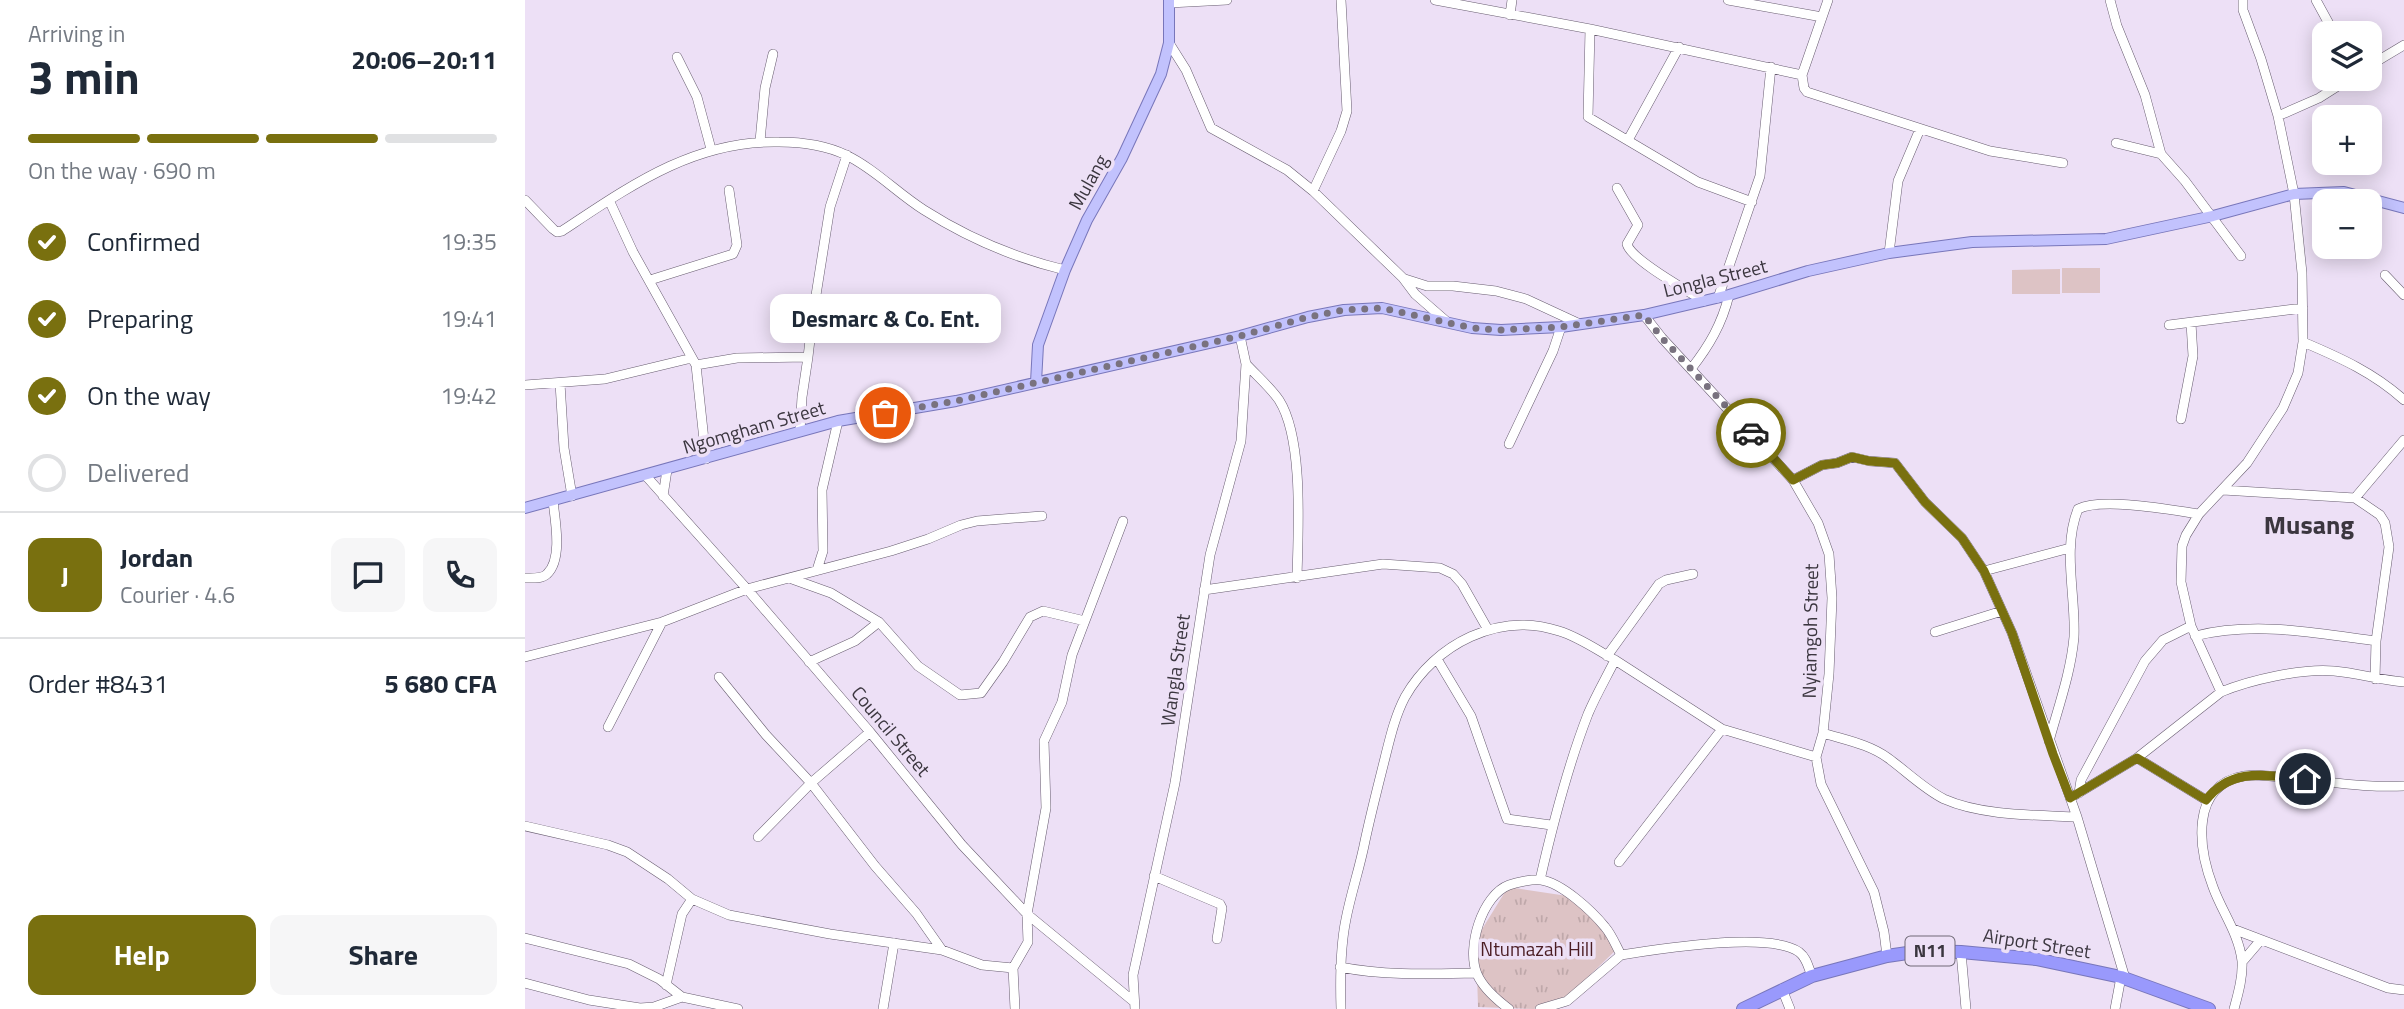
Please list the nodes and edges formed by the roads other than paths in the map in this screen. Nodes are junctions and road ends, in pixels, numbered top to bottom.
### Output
1 (1227, 0) edge
2 (1341, 0) edge
3 (1435, 0) edge
4 (1512, 0) edge
5 (1728, 0) edge
6 (1829, 0) edge
7 (2110, 0) edge
8 (2243, 0) edge
9 (2316, 0) edge
10 (1169, 2) edge
11 (1510, 15) junction
12 (1822, 17) junction
13 (2327, 21) edge
14 (1590, 29) junction
15 (1169, 43) junction
16 (2404, 46) edge
17 (1679, 47) junction
18 (773, 54) dead end
19 (677, 57) dead end
20 (2382, 59) edge
21 (1771, 68) junction
22 (1802, 75) junction
23 (2330, 91) edge
24 (2278, 116) junction
25 (1920, 130) junction
26 (1628, 140) junction
27 (760, 141) junction
28 (2116, 143) dead end
29 (711, 149) junction
30 (2161, 154) junction
31 (847, 155) junction
32 (2063, 163) dead end
33 (1617, 188) dead end
34 (729, 190) dead end
35 (1313, 191) junction
36 (2294, 194) junction
37 (525, 200) edge
38 (609, 200) junction
39 (1752, 202) junction
40 (2404, 208) edge
41 (2213, 216) junction
42 (1889, 253) junction
43 (2241, 256) dead end
44 (1065, 270) junction
45 (2385, 275) dead end
46 (1403, 278) junction
47 (650, 280) junction
48 (2404, 295) edge
49 (1724, 297) junction
50 (1704, 301) junction
51 (2303, 308) junction
52 (1644, 315) junction
53 (1447, 322) junction
54 (2191, 323) junction
55 (1580, 324) junction
56 (2169, 325) dead end
57 (1561, 327) junction
58 (1240, 336) junction
59 (2303, 342) junction
60 (808, 357) junction
61 (694, 362) junction
62 (1246, 364) junction
63 (1691, 369) junction
64 (1035, 382) junction
65 (560, 383) junction
66 (525, 385) edge
67 (2404, 400) edge
68 (2181, 419) dead end
69 (838, 421) junction
70 (800, 431) junction
71 (2404, 439) edge
72 (1509, 444) dead end
73 (706, 459) junction
74 (667, 470) junction
75 (646, 476) junction
76 (1793, 480) junction
77 (2223, 490) junction
78 (572, 496) junction
79 (663, 496) junction
80 (2355, 498) junction
81 (552, 501) junction
82 (525, 508) edge
83 (2200, 514) junction
84 (1042, 516) dead end
85 (1123, 521) dead end
86 (2070, 548) junction
87 (823, 551) junction
88 (832, 565) junction
89 (817, 570) junction
90 (1984, 571) junction
91 (1693, 574) dead end
92 (525, 578) edge
93 (1297, 578) junction
94 (792, 579) junction
95 (747, 589) junction
96 (1204, 590) junction
97 (2002, 611) junction
98 (1086, 621) junction
99 (662, 622) junction
100 (879, 622) junction
101 (1487, 628) junction
102 (2193, 631) junction
103 (1935, 632) dead end
104 (2376, 640) junction
105 (525, 657) edge
106 (1611, 658) junction
107 (1437, 659) junction
108 (809, 663) junction
109 (719, 677) dead end
110 (2375, 678) junction
111 (2404, 682) edge
112 (2221, 692) junction
113 (608, 727) dead end
114 (1722, 729) junction
115 (870, 732) junction
116 (1823, 733) junction
117 (2049, 742) junction
118 (1816, 757) junction
119 (2137, 758) junction
120 (811, 783) junction
121 (2404, 786) edge
122 (2075, 795) junction
123 (2206, 800) junction
124 (2077, 817) junction
125 (1551, 825) junction
126 (525, 827) edge
127 (758, 837) dead end
128 (1619, 862) dead end
129 (1154, 876) junction
130 (1540, 880) junction
131 (692, 899) junction
132 (1027, 914) junction
133 (2233, 929) junction
134 (525, 938) edge
135 (1217, 939) dead end
136 (2260, 941) junction
137 (894, 943) junction
138 (942, 950) junction
139 (1961, 952) junction
140 (1621, 955) junction
141 (1887, 956) junction
142 (2242, 962) junction
143 (1340, 967) junction
144 (1013, 968) junction
145 (1476, 973) junction
146 (1811, 976) junction
147 (2123, 977) junction
148 (525, 983) edge
149 (666, 985) junction
150 (1782, 989) junction
151 (2404, 990) edge
152 (682, 997) junction
153 (1134, 1005) edge
154 (663, 1006) edge
155 (738, 1009) edge
156 (883, 1009) edge
157 (1015, 1009) edge
158 (1341, 1009) edge
159 (1509, 1009) edge
160 (1540, 1009) edge
161 (1743, 1009) edge
162 (1790, 1009) edge
163 (1966, 1009) edge
164 (2115, 1009) edge
165 (2209, 1009) edge
166 (2234, 1009) edge

1 - 10 street
2 - 35 street
3 - 11 street
4 - 11 street
5 - 12 street
6 - 12 street
7 - 30 street
8 - 24 street
9 - 13 street
10 - 15 main road, Mulang
11 - 14 street
12 - 22 street
14 - 17 street
14 - 26 street
15 - 35 street
15 - 44 main road, Mulang
16 - 20 street
17 - 21 street
17 - 26 street
18 - 27 street
19 - 29 street
21 - 22 street
21 - 39 street
22 - 25 street
23 - 24 street
24 - 36 street
25 - 32 street
25 - 42 street
26 - 39 street
27 - 29 street
27 - 31 street
28 - 30 street
29 - 38 street
30 - 41 street
31 - 44 street
31 - 60 street
33 - 50 street
34 - 47 street
35 - 46 street
36 - 40 main road, Longla Street
36 - 41 main road, Longla Street
36 - 51 street
37 - 38 street
38 - 47 street
39 - 49 street
41 - 42 main road, Longla Street
41 - 43 street
42 - 49 main road, Longla Street
44 - 64 main road, Mulang
45 - 48 street
46 - 53 street
46 - 55 street
47 - 61 street
49 - 50 main road, Longla Street
49 - 63 street
50 - 52 main road, Longla Street
51 - 54 street
51 - 59 street
52 - 55 main road, Longla Street
52 - 63 street, Nyiamgoh Street
53 - 57 main road, Longla Street
53 - 58 main road, Longla Street
54 - 56 street
54 - 68 street
55 - 57 main road, Longla Street
57 - 72 street
58 - 62 street, Wangla Street
58 - 64 main road, Longla Street
59 - 67 street
59 - 77 street
60 - 61 street
60 - 70 street
61 - 65 street
61 - 73 street
62 - 93 street
62 - 96 street, Wangla Street
63 - 76 street, Nyiamgoh Street
64 - 69 main road, Ngomgham Street
65 - 66 street
65 - 78 street
69 - 70 main road, Ngomgham Street
69 - 87 street
70 - 73 main road, Ngomgham Street
71 - 80 street
73 - 74 main road, Ngomgham Street
74 - 75 main road, Ngomgham Street
74 - 79 street
75 - 78 main road, Ngomgham Street
75 - 79 street, Council Street
76 - 90 street
76 - 116 street, Nyiamgoh Street
77 - 80 street
77 - 83 street
78 - 81 main road, Ngomgham Street
79 - 95 street, Council Street
80 - 104 street
81 - 82 main road, Ngomgham Street
81 - 92 street
83 - 86 street
83 - 102 street
84 - 88 street
85 - 98 street
86 - 90 street
86 - 117 street
87 - 88 street
87 - 89 street
88 - 89 street
89 - 94 street
90 - 97 street
91 - 106 street
93 - 96 street
93 - 101 street
94 - 95 street
94 - 100 street
95 - 99 street
95 - 108 street, Council Street
96 - 129 street, Wangla Street
97 - 103 street
97 - 117 street
98 - 100 street
98 - 132 street
99 - 105 street
99 - 113 street
100 - 108 street
101 - 106 street
101 - 107 street
102 - 104 street
102 - 112 street
102 - 122 street
104 - 110 street
106 - 114 street
106 - 125 street
107 - 125 street
107 - 143 street
108 - 115 street, Council Street
109 - 120 street
110 - 111 street
110 - 112 street
112 - 119 street
114 - 118 street
114 - 128 street
115 - 120 street
115 - 132 street, Council Street
116 - 118 street, Nyiamgoh Street
116 - 124 street
117 - 122 street
118 - 141 street
119 - 122 street
119 - 123 street
120 - 127 street
120 - 138 street
121 - 123 street
122 - 124 street
123 - 133 street
124 - 147 street
125 - 130 street
126 - 131 street
129 - 135 street
129 - 153 street, Wangla Street
130 - 140 street
130 - 145 street
131 - 137 street
131 - 149 street
132 - 144 street
132 - 153 street, Council Street
133 - 136 street
133 - 142 street
134 - 149 street
136 - 142 street
136 - 151 street
137 - 138 street
137 - 156 street
138 - 144 street
139 - 141 highway, Airport Street / N11
139 - 147 highway, Airport Street / N11
139 - 163 street
140 - 146 street
140 - 160 street
141 - 146 highway, Airport Street / N11
142 - 166 street
143 - 145 street
143 - 158 street
144 - 157 street
145 - 159 street
146 - 150 highway, Airport Street / N11
147 - 164 street
147 - 165 highway, N11
148 - 154 street
149 - 152 street
150 - 161 highway, Airport Street / N11
150 - 162 street
152 - 154 street
152 - 155 street

